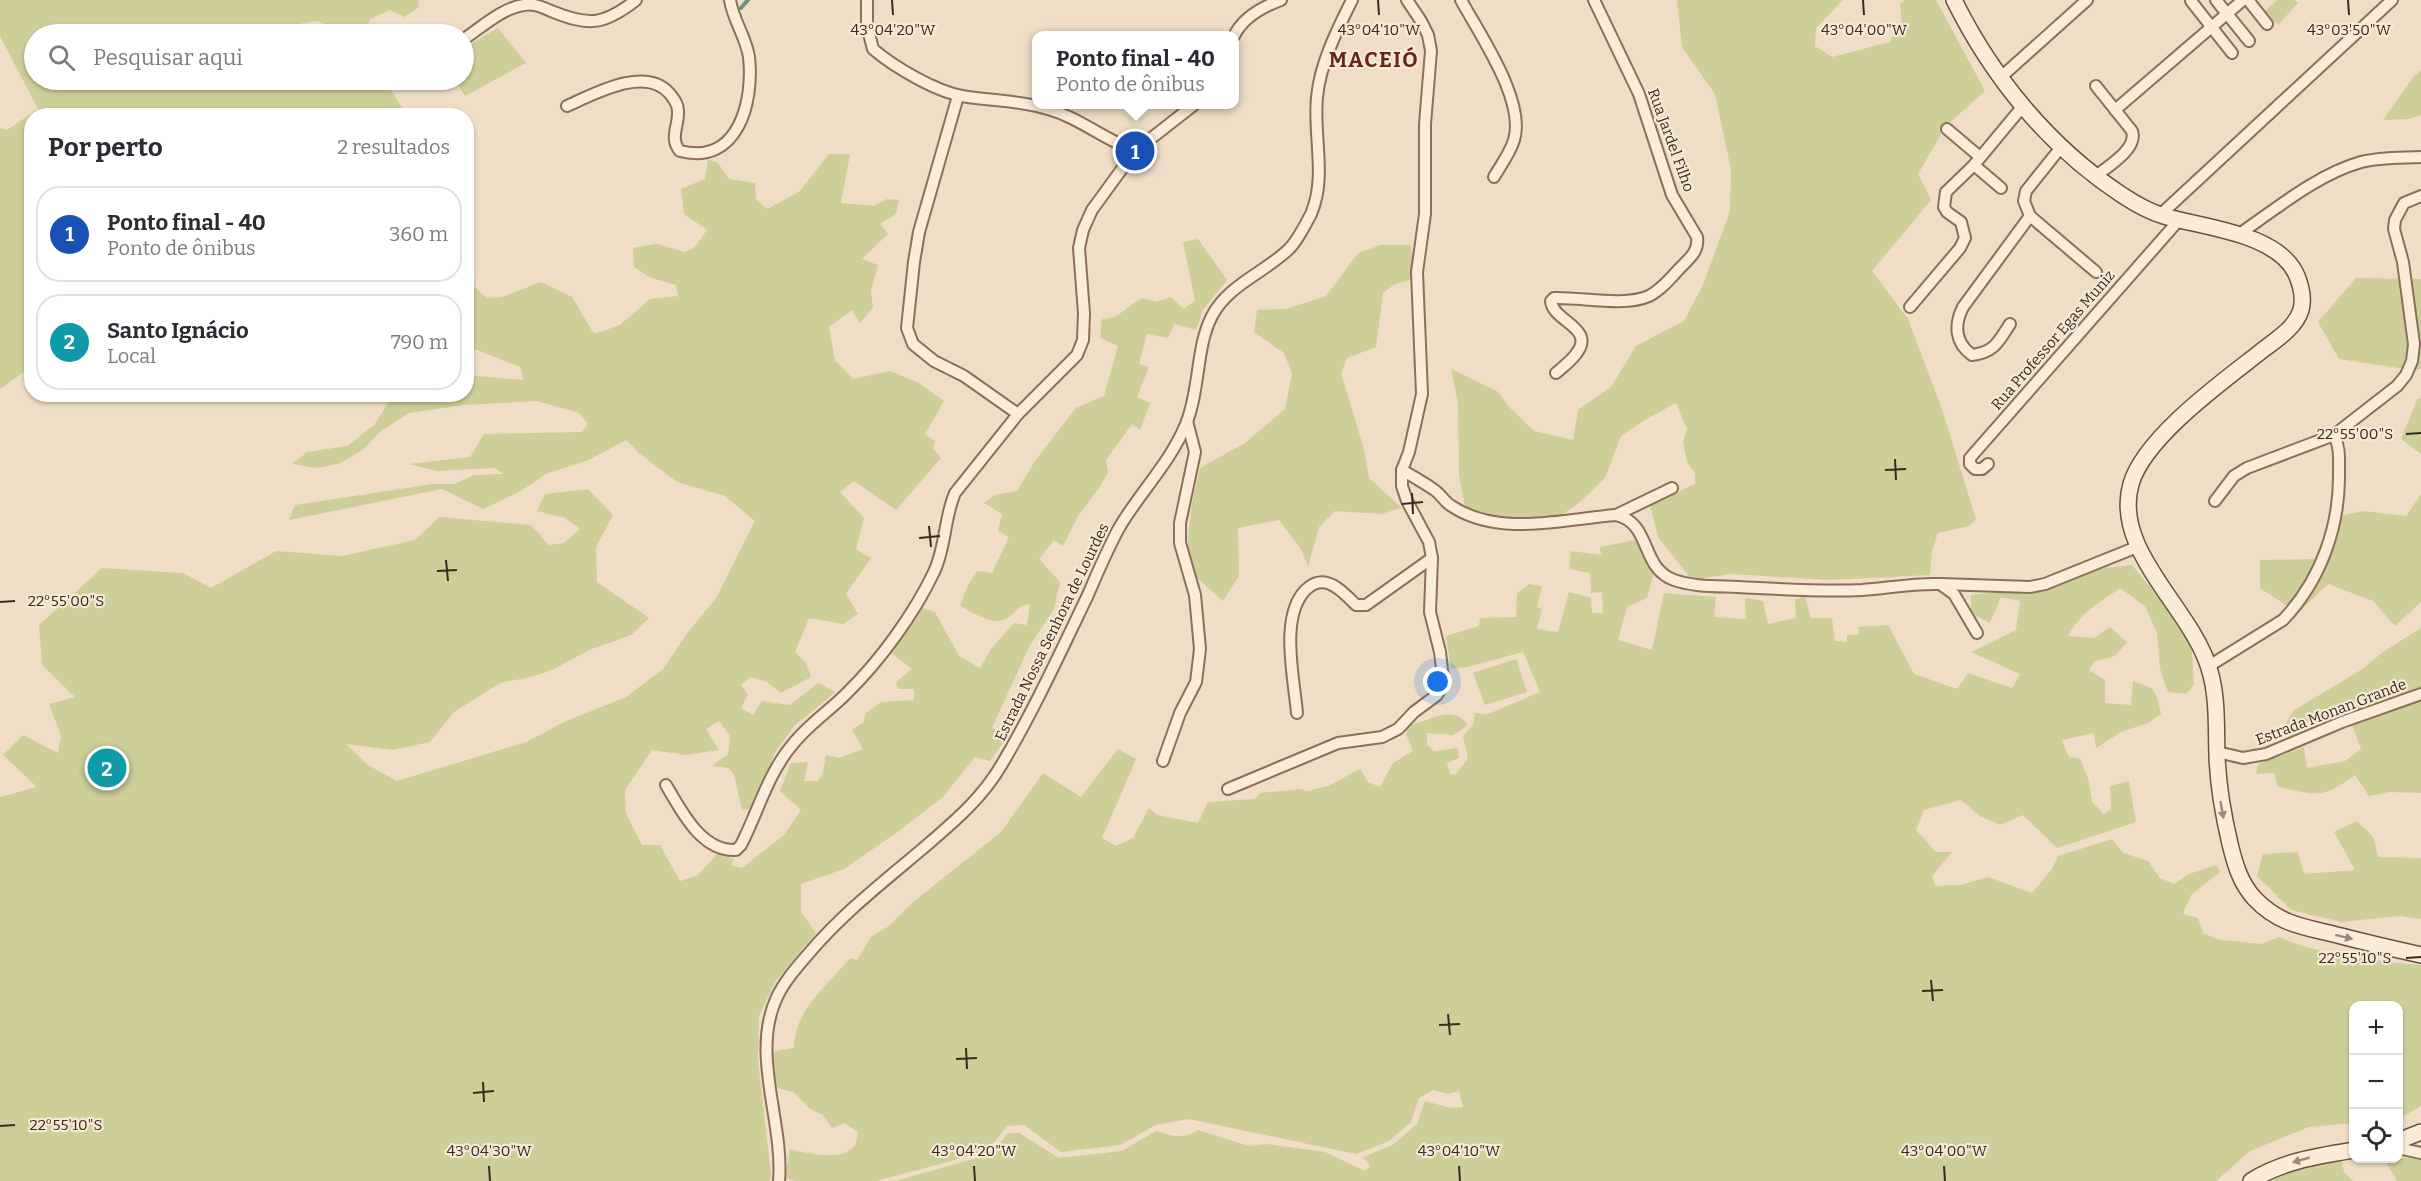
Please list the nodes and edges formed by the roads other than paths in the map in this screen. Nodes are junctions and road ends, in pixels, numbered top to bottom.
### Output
1 (636, 0) edge
2 (729, 0) edge
3 (867, 0) edge
4 (1281, 0) edge
5 (1352, 0) edge
6 (1407, 0) edge
7 (1461, 0) edge
8 (1594, 0) edge
9 (1954, 0) edge
10 (2087, 0) edge
11 (2216, 0) edge
12 (2243, 0) edge
13 (2248, 0) edge
14 (2392, 0) edge
15 (2191, 1) edge
16 (2227, 13) junction
17 (2267, 24) dead end
18 (2211, 27) junction
19 (1237, 31) edge
20 (474, 32) edge
21 (2249, 41) dead end
22 (2232, 53) dead end
23 (2000, 78) junction
24 (2096, 86) dead end
25 (958, 96) junction
26 (567, 106) dead end
27 (1032, 106) edge
28 (2023, 106) junction
29 (1048, 109) edge
30 (1190, 109) edge
31 (2115, 110) junction
32 (1947, 129) dead end
33 (2062, 147) junction
34 (1135, 151) junction
35 (2421, 157) edge
36 (1977, 161) junction
37 (2096, 176) junction
38 (1494, 177) dead end
39 (2001, 188) dead end
40 (2421, 196) edge
41 (2160, 215) junction
42 (2030, 216) junction
43 (2179, 220) junction
44 (2238, 235) junction
45 (2096, 272) dead end
46 (1910, 307) dead end
47 (2010, 324) dead end
48 (1556, 374) dead end
49 (1018, 414) junction
50 (1187, 421) junction
51 (2334, 435) junction
52 (1988, 464) dead end
53 (1402, 470) junction
54 (1672, 488) dead end
55 (2215, 501) dead end
56 (1616, 515) junction
57 (2137, 548) junction
58 (1432, 558) junction
59 (1940, 584) junction
60 (1977, 633) dead end
61 (2209, 666) junction
62 (2421, 694) edge
63 (1297, 713) dead end
64 (2217, 752) junction
65 (1163, 761) dead end
66 (666, 785) dead end
67 (1228, 789) dead end
68 (2421, 955) edge
69 (2421, 1132) edge
70 (2403, 1139) edge
71 (2403, 1149) edge
72 (2349, 1151) edge
73 (2421, 1153) edge
74 (778, 1181) edge
75 (2251, 1181) edge

1 - 20 street
2 - 26 street
3 - 25 street
4 - 19 street
5 - 50 street, Estrada Nossa Senhora de Lourdes
6 - 53 street
7 - 38 street
8 - 48 street, Rua Jardel Filho
9 - 23 main road
10 - 23 street
11 - 16 street
12 - 16 street
13 - 17 street
14 - 41 street
15 - 18 street
16 - 18 street
16 - 21 street
18 - 22 street
18 - 31 street
23 - 28 main road
24 - 31 street
25 - 27 street
25 - 49 street
28 - 33 main road
28 - 36 street
29 - 34 street
30 - 34 street
31 - 37 street
32 - 36 street
33 - 37 main road
33 - 42 street
34 - 49 street
35 - 44 street
36 - 39 street
36 - 46 street
37 - 41 main road
40 - 51 street
41 - 43 main road
42 - 45 street
42 - 47 street
43 - 44 main road
43 - 52 street, Rua Professor Egas Muniz
44 - 57 main road
49 - 66 street
50 - 65 street
50 - 74 street, Estrada Nossa Senhora de Lourdes
51 - 55 street
51 - 61 street
53 - 56 street
53 - 58 street
54 - 56 street
56 - 59 street
57 - 59 street
57 - 61 main road
58 - 63 street
58 - 67 street
59 - 60 street
61 - 64 main road
62 - 64 street, Estrada Monan Grande
64 -> 68 main road
69 - 70 main road
71 - 73 street
72 -> 75 main road

